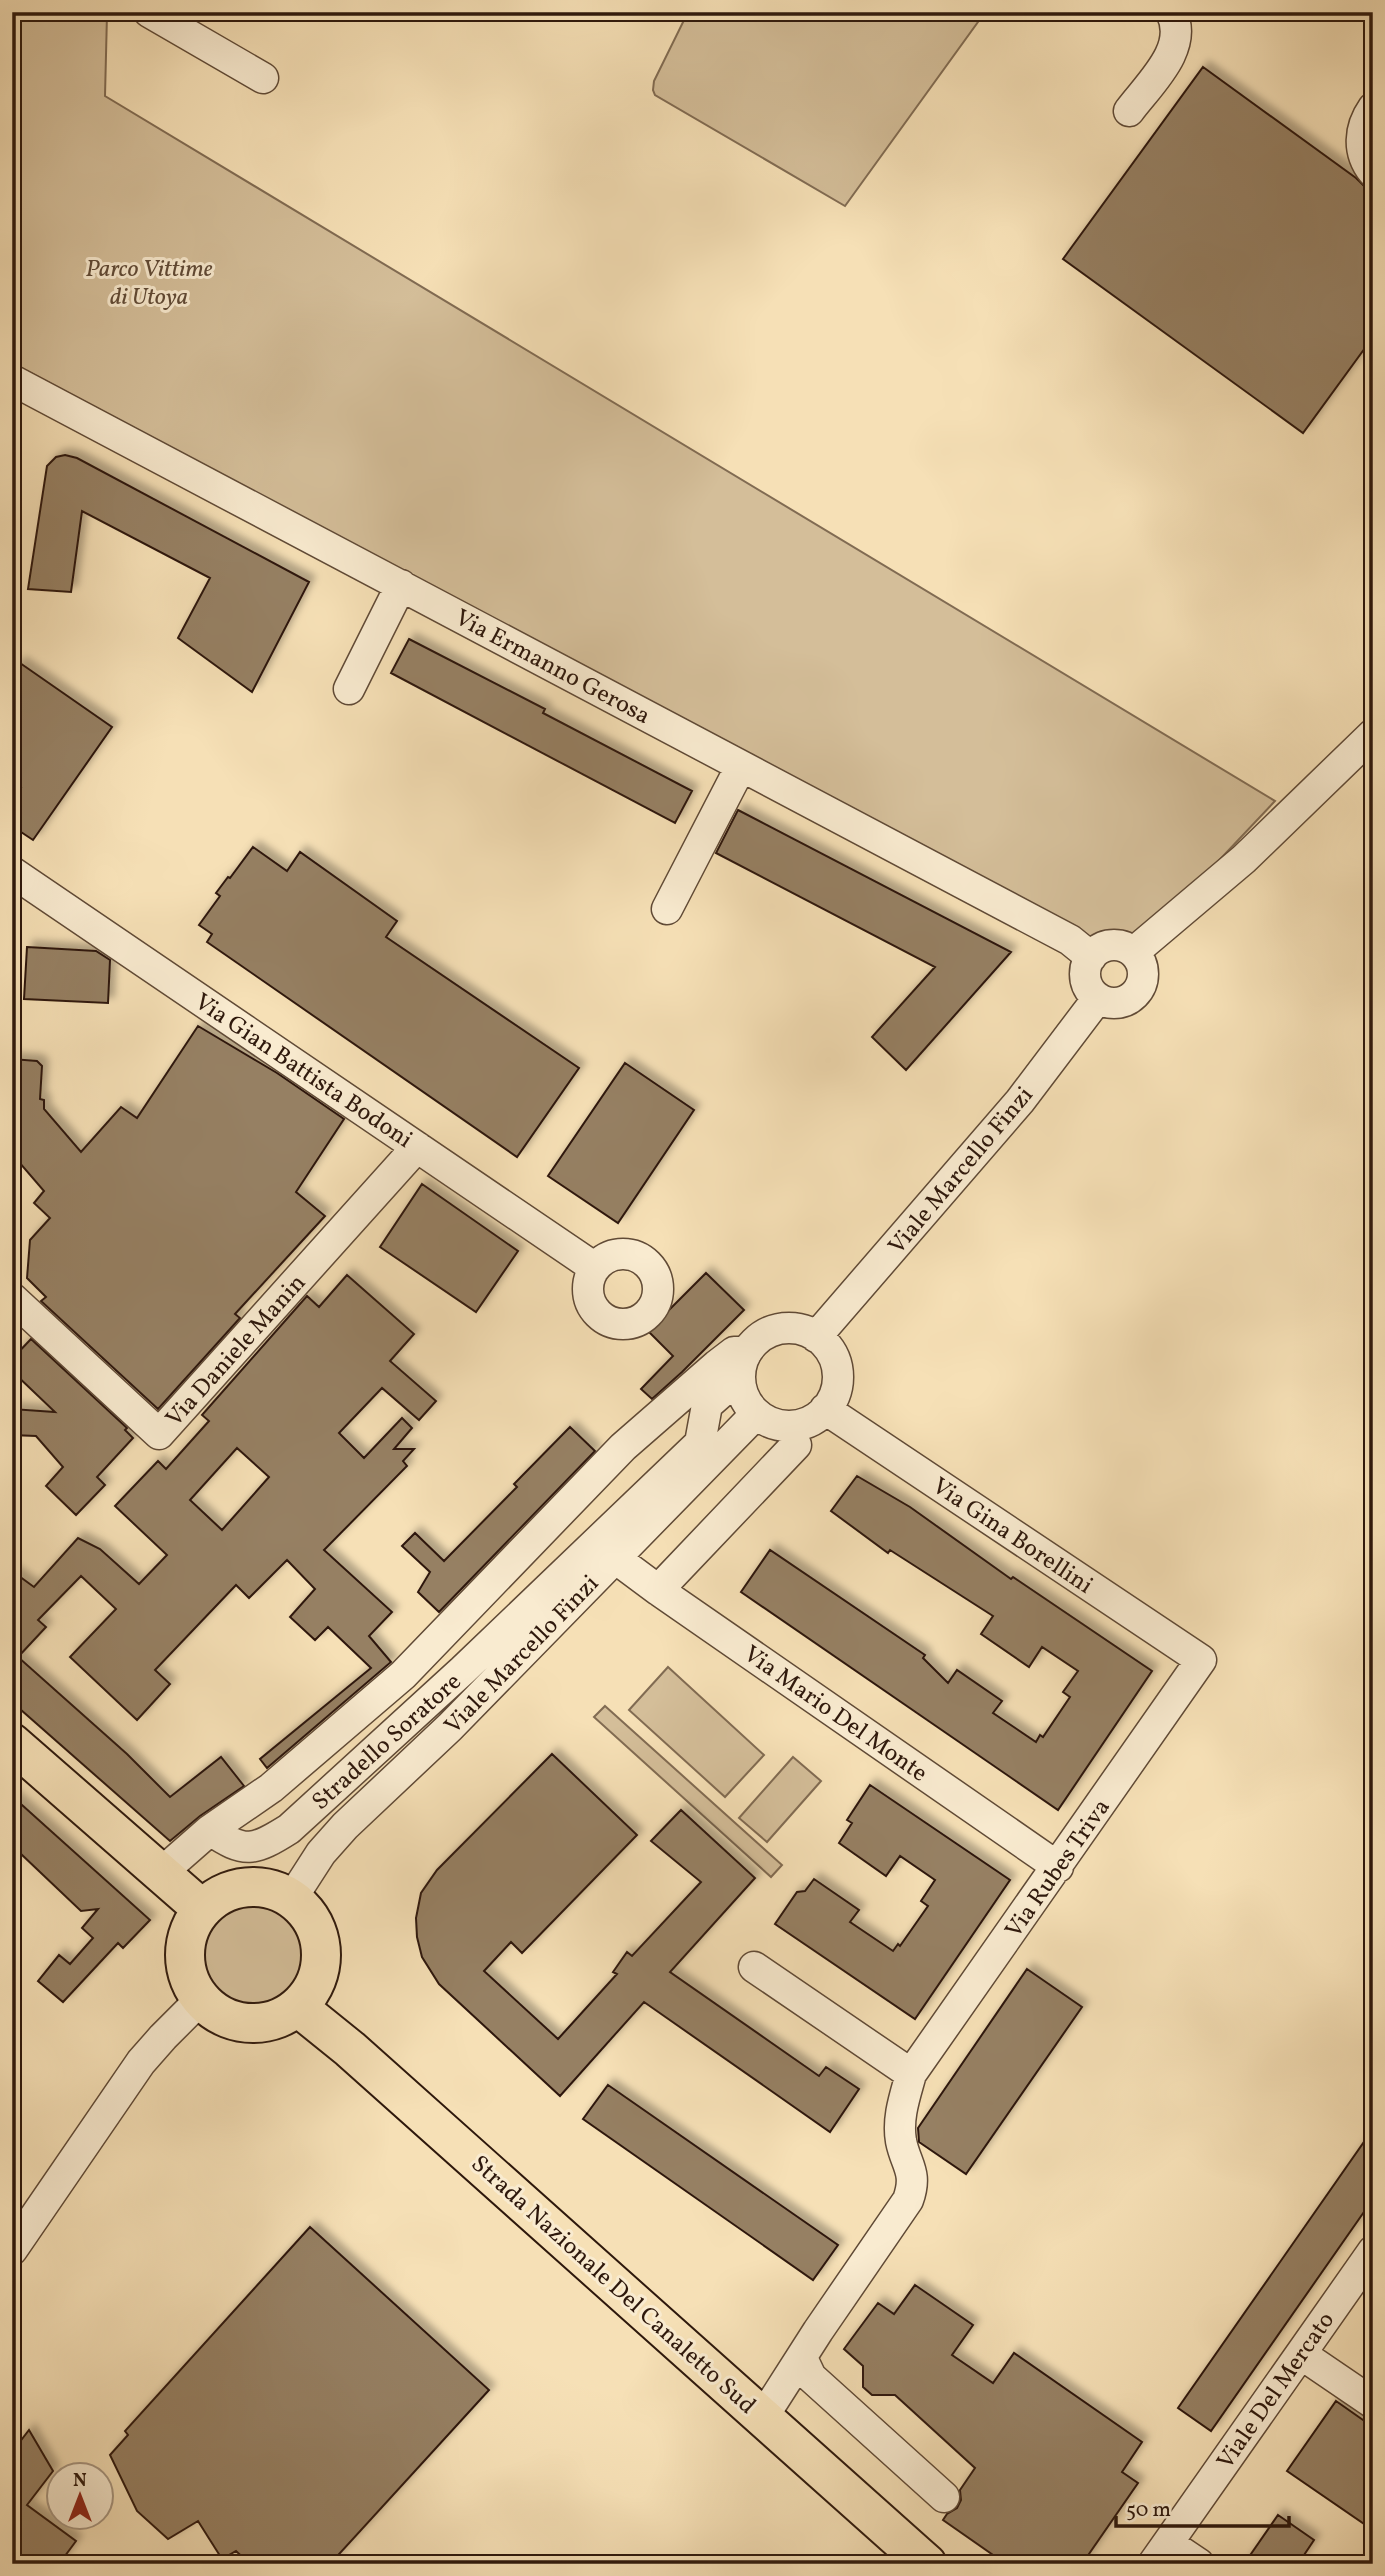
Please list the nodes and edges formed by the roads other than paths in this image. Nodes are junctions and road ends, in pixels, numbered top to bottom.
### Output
1 (149, 12) edge
2 (1171, 12) edge
3 (263, 78) dead end
4 (1373, 108) edge
5 (1129, 111) dead end
6 (1373, 172) edge
7 (12, 380) edge
8 (401, 585) junction
9 (349, 689) dead end
10 (1373, 734) edge
11 (741, 766) junction
12 (12, 872) edge
13 (667, 909) dead end
14 (1134, 952) junction
15 (1091, 957) junction
16 (1098, 998) junction
17 (417, 1147) junction
18 (595, 1268) dead end
19 (12, 1297) edge
20 (816, 1337) junction
21 (744, 1364) junction
22 (707, 1405) junction
23 (825, 1409) junction
24 (756, 1414) junction
25 (796, 1445) dead end
26 (623, 1447) junction
27 (615, 1558) junction
28 (658, 1590) junction
29 (1201, 1660) joint
30 (12, 1743) edge
31 (210, 1829) junction
32 (1058, 1867) junction
33 (161, 1873) junction
34 (292, 1898) junction
35 (202, 1909) junction
36 (754, 1967) dead end
37 (201, 1999) junction
38 (298, 2007) junction
39 (911, 2074) junction
40 (12, 2250) edge
41 (1373, 2251) edge
42 (1301, 2354) junction
43 (802, 2358) junction
44 (1373, 2403) edge
45 (763, 2417) junction
46 (944, 2497) dead end
47 (1161, 2553) edge
48 (927, 2564) edge
49 (1199, 2564) edge

1 - 3 street
2 - 5 street
4 - 6 street
7 - 8 street, Via Ermanno Gerosa
8 - 9 street
8 - 11 street, Via Ermanno Gerosa
10 - 14 street
11 - 13 street
11 - 15 street, Via Ermanno Gerosa
12 - 17 street, Via Gian Battista Bodoni
14 - 15 street
14 - 16 street
15 - 16 street
16 - 20 street, Viale Marcello Finzi
17 - 18 street, Via Gian Battista Bodoni
17 - 19 street, Via Daniele Manin
20 - 21 street
20 - 23 street
21 - 22 street, Stradello Soratore
21 - 24 street
21 - 26 street, Stradello Soratore
22 - 26 street, Stradello Soratore
22 - 31 street, Stradello Soratore
23 - 24 street
23 - 29 street, Via Gina Borellini
24 - 27 street, Viale Marcello Finzi
25 - 28 street
26 - 31 street, Stradello Soratore
27 - 28 street, Via Mario Del Monte
27 - 34 street, Viale Marcello Finzi
28 - 32 street, Via Mario Del Monte
29 - 32 street, Via Rubes Triva
30 - 33 main road
31 - 33 street, Stradello Soratore
32 - 39 street, Via Rubes Triva
33 - 35 main road
34 - 35 main road
34 - 38 main road
35 - 37 main road
36 - 39 street
37 - 38 main road
37 - 40 street
38 - 45 main road, Strada Nazionale Del Canaletto Sud
39 - 43 street
41 - 42 street, Viale Del Mercato
42 - 44 street
42 - 47 street, Viale Del Mercato
43 - 45 street
43 - 46 street
45 - 48 main road, Strada Nazionale Del Canaletto Sud
47 - 49 street

